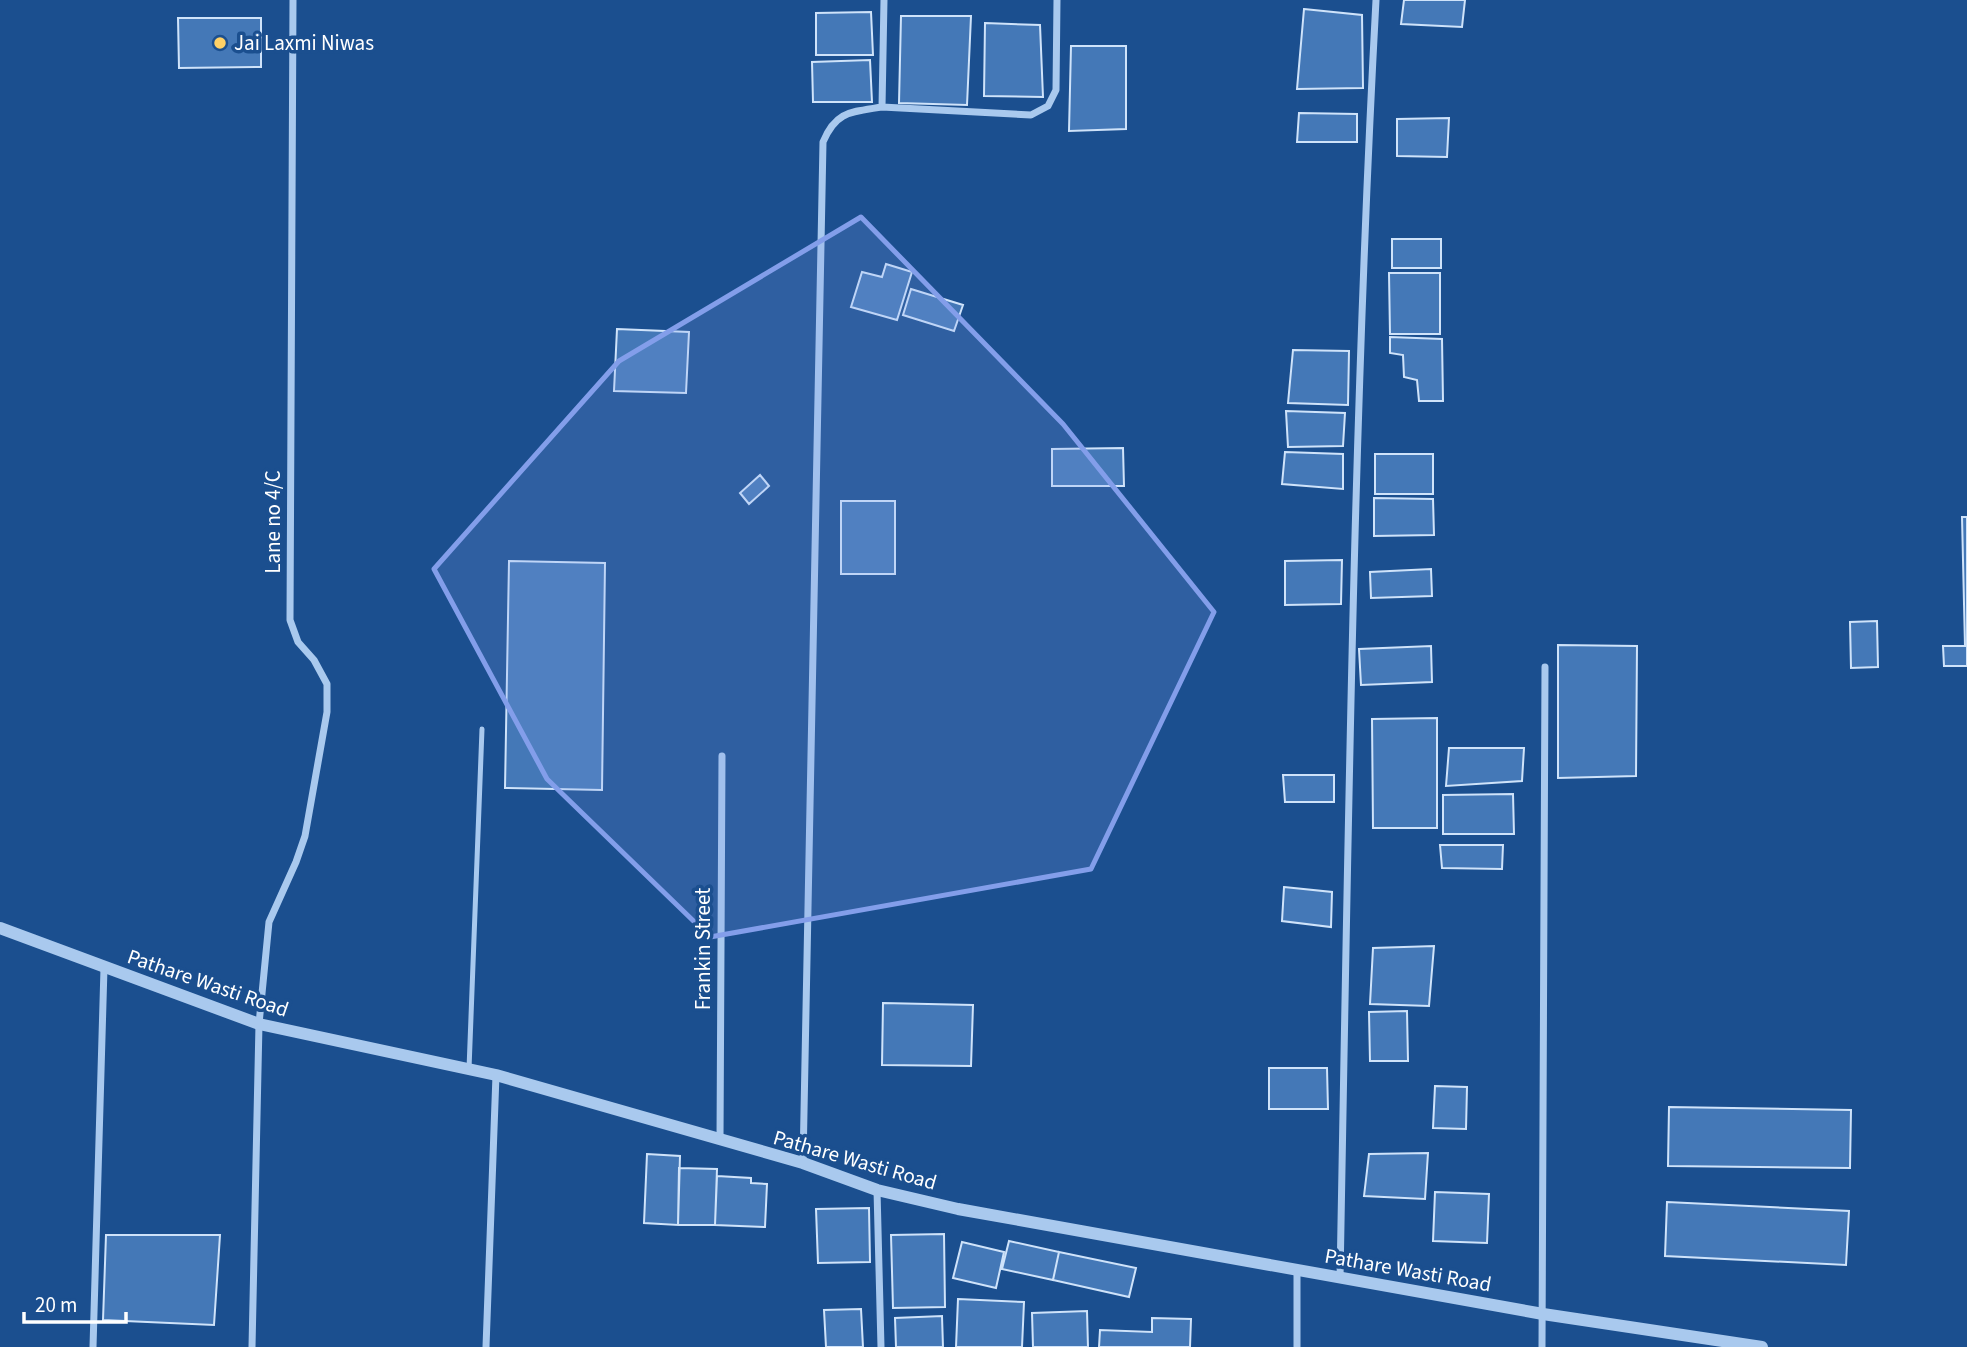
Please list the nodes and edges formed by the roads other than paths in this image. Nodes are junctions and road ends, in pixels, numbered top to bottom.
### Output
1 (293, 0) edge
2 (884, 0) edge
3 (1057, 0) edge
4 (1376, 0) edge
5 (882, 107) junction
6 (1545, 667) dead end
7 (482, 729) dead end
8 (722, 756) dead end
9 (0, 928) edge
10 (104, 968) junction
11 (259, 1024) junction
12 (469, 1069) junction
13 (496, 1075) junction
14 (720, 1142) junction
15 (803, 1163) junction
16 (877, 1190) junction
17 (1297, 1269) junction
18 (1340, 1278) junction
19 (1543, 1314) junction
20 (1719, 1344) edge
21 (93, 1347) edge
22 (252, 1347) edge
23 (486, 1347) edge
24 (881, 1347) edge
25 (1297, 1347) edge
26 (1542, 1347) edge
27 (1762, 1347) edge

1 - 11 street, Lane no 4/C
2 - 5 street
3 - 5 street
4 - 18 street
5 - 15 street
6 - 19 street
7 - 12 lane
8 - 14 street, Frankin Street
9 - 10 street, Pathare Wasti Road
10 - 11 street, Pathare Wasti Road
10 - 21 street
11 - 12 street, Pathare Wasti Road
11 - 22 street, Lane no 4/C
12 - 13 street, Pathare Wasti Road
13 - 14 street, Pathare Wasti Road
13 - 23 street
14 - 15 street, Pathare Wasti Road
15 - 16 street, Pathare Wasti Road
16 - 17 street, Pathare Wasti Road
16 - 24 street
17 - 18 street, Pathare Wasti Road
17 - 25 street
18 - 19 street, Pathare Wasti Road
19 - 20 street, Pathare Wasti Road
19 - 26 street
20 - 27 street, Pathare Wasti Road

